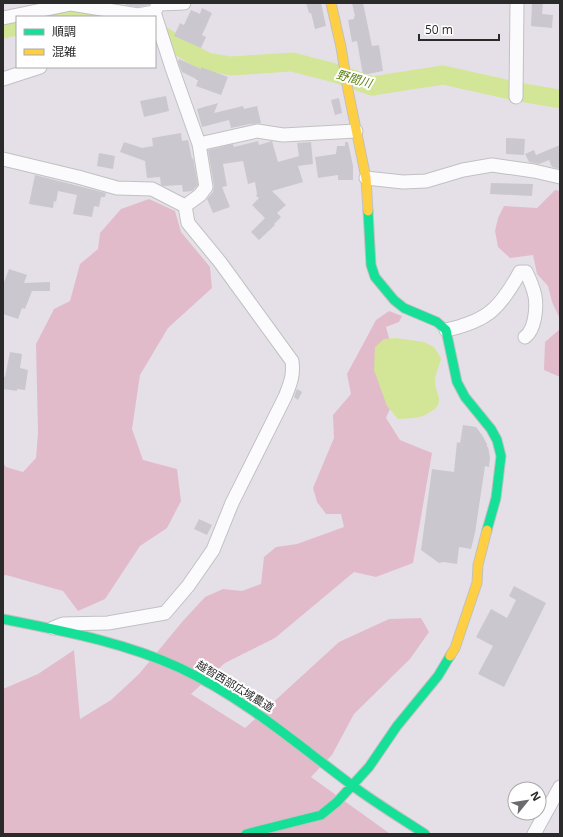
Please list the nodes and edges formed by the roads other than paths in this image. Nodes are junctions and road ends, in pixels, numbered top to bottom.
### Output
1 (184, 3) edge
2 (331, 3) edge
3 (517, 3) edge
4 (157, 6) edge
5 (3, 18) edge
6 (37, 68) edge
7 (3, 79) edge
8 (516, 97) dead end
9 (356, 131) junction
10 (199, 144) junction
11 (3, 159) edge
12 (560, 177) edge
13 (366, 178) junction
14 (184, 206) junction
15 (446, 330) junction
16 (525, 337) dead end
17 (3, 619) edge
18 (49, 629) junction
19 (352, 785) junction
20 (560, 787) edge
21 (246, 834) edge
22 (426, 834) edge
23 (534, 834) edge

1 - 4 street
2 - 9 street
3 - 8 street
4 - 5 street
4 - 10 street
6 - 7 street
9 - 10 street
9 - 13 street
10 - 14 street
11 - 14 street
12 - 13 street
13 - 15 street
14 - 18 street
15 - 16 street
15 - 19 street
17 - 18 street, 越智西部広域農道
18 - 19 street, 越智西部広域農道
19 - 21 street
19 - 22 street, 越智西部広域農道
20 - 23 street

